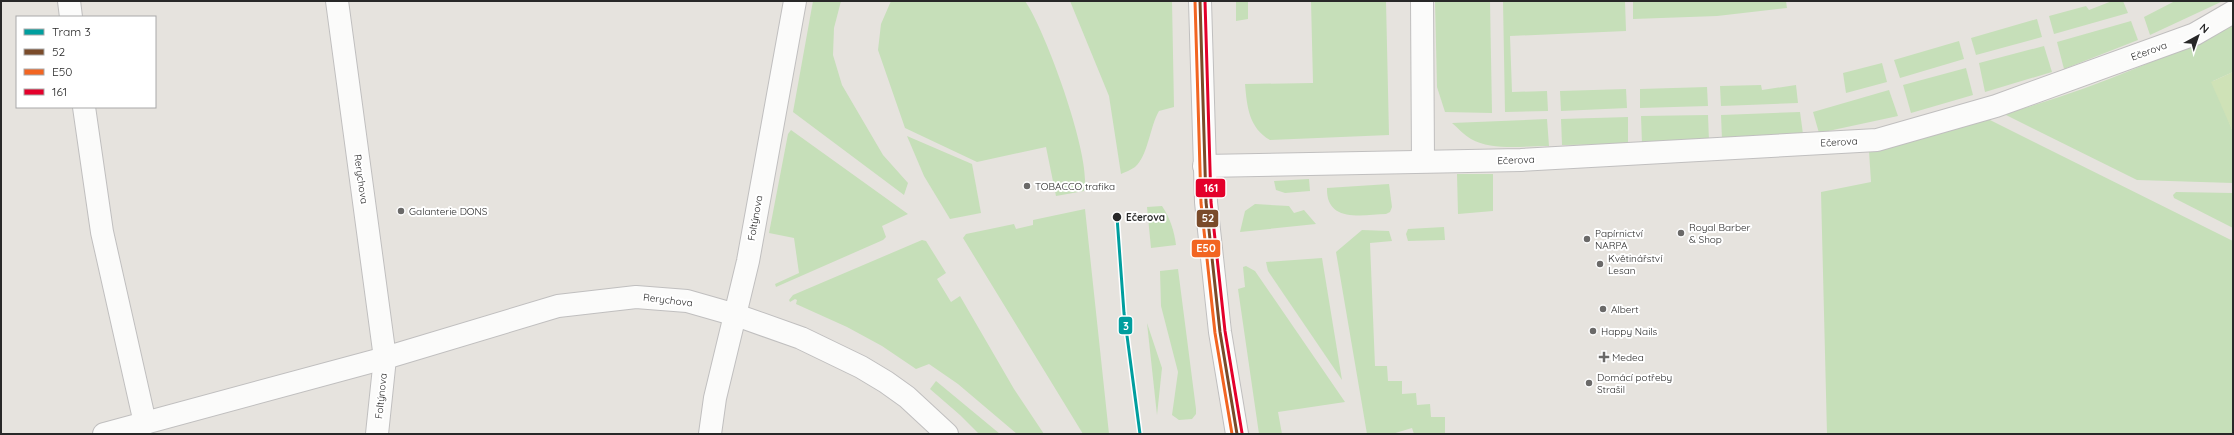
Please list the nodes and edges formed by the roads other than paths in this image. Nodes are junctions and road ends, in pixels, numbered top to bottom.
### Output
1 (69, 1) edge
2 (337, 1) edge
3 (795, 1) edge
4 (1200, 1) edge
5 (1422, 1) edge
6 (2233, 12) edge
7 (71, 16) edge
8 (84, 108) edge
9 (1423, 161) junction
10 (1204, 166) junction
11 (736, 315) junction
12 (385, 358) junction
13 (145, 423) junction
14 (104, 434) edge
15 (377, 434) edge
16 (710, 434) edge
17 (947, 434) edge
18 (1237, 434) edge

1 - 7 street
2 - 12 street, Rerychova
3 - 11 street, Foltýnova
4 - 10 street
5 - 9 street
6 - 9 street, Ečerova
8 - 13 street
9 - 10 street, Ečerova
10 - 18 street
11 - 12 street, Rerychova
11 - 16 street, Foltýnova
11 - 17 street, Rerychova
12 - 13 street, Rerychova
12 - 15 street, Foltýnova
13 - 14 street, Rerychova

